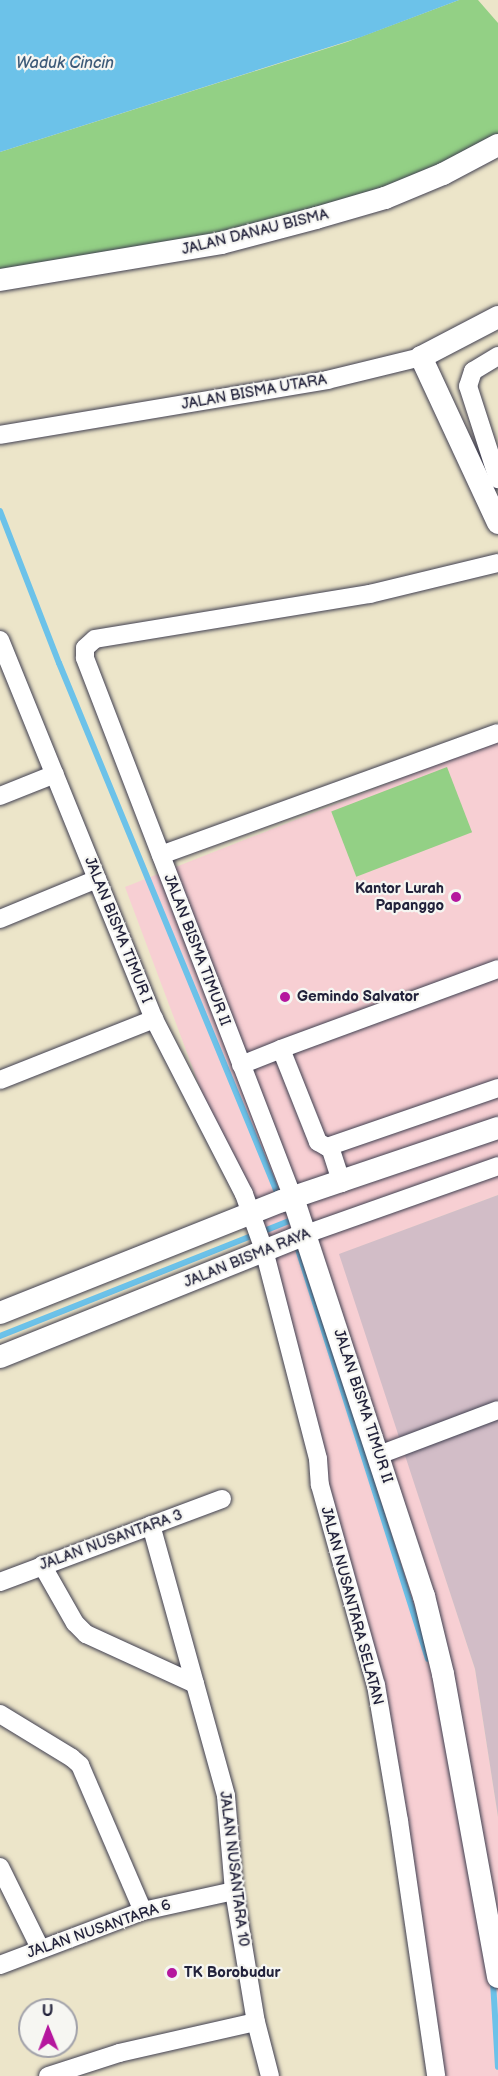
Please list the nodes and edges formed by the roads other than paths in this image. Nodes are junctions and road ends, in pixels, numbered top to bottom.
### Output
1 (498, 145) edge
2 (0, 280) edge
3 (498, 317) edge
4 (498, 356) edge
5 (421, 357) junction
6 (1, 435) edge
7 (498, 479) edge
8 (498, 523) edge
9 (498, 563) edge
10 (1, 644) edge
11 (498, 733) edge
12 (54, 774) junction
13 (0, 796) edge
14 (161, 855) junction
15 (97, 879) junction
16 (0, 919) edge
17 (498, 969) edge
18 (154, 1019) junction
19 (281, 1049) junction
20 (241, 1065) junction
21 (0, 1080) edge
22 (498, 1088) edge
23 (498, 1128) edge
24 (330, 1147) junction
25 (498, 1166) edge
26 (342, 1183) junction
27 (287, 1200) junction
28 (255, 1215) junction
29 (303, 1235) junction
30 (265, 1248) junction
31 (0, 1313) edge
32 (0, 1357) edge
33 (498, 1410) edge
34 (379, 1455) junction
35 (222, 1499) dead end
36 (151, 1525) junction
37 (42, 1565) junction
38 (0, 1581) edge
39 (195, 1684) junction
40 (0, 1714) edge
41 (0, 1867) edge
42 (234, 1891) junction
43 (143, 1911) junction
44 (495, 1930) edge
45 (40, 1948) junction
46 (0, 1965) edge
47 (498, 1977) edge
48 (256, 2022) junction
49 (48, 2076) edge
50 (270, 2076) edge
51 (435, 2076) edge

1 - 2 street, JALAN DANAU BISMA
3 - 5 street, JALAN BISMA UTARA
4 - 7 street
5 - 6 street, JALAN BISMA UTARA
5 - 8 street
9 - 14 street, JALAN BISMA TIMUR II
10 - 12 street, JALAN BISMA TIMUR I
11 - 14 street, JALAN BISMA TIMUR II
12 - 13 street
12 - 15 street, JALAN BISMA TIMUR I
14 - 20 street, JALAN BISMA TIMUR II
15 - 16 street
15 - 18 street, JALAN BISMA TIMUR I
17 - 19 street
18 - 21 street
18 - 28 street, JALAN BISMA TIMUR I
19 - 20 street
19 - 24 street
20 - 27 street, JALAN BISMA TIMUR II
22 - 24 street
23 - 26 street
24 - 26 street
25 - 29 street, JALAN BISMA RAYA
26 - 27 street
27 - 28 street
27 - 29 street, JALAN BISMA TIMUR II
28 - 30 street, JALAN NUSANTARA SELATAN
28 - 31 street
29 - 30 street, JALAN BISMA RAYA
29 - 34 street, JALAN BISMA TIMUR II
30 - 32 street, JALAN BISMA RAYA
30 - 51 street, JALAN NUSANTARA SELATAN
33 - 34 street
34 - 44 street, JALAN BISMA TIMUR II
35 - 36 street, JALAN NUSANTARA 3
36 - 37 street, JALAN NUSANTARA 3
36 - 39 street, JALAN NUSANTARA 10
37 - 38 street, JALAN NUSANTARA 3
37 - 39 street
39 - 42 street, JALAN NUSANTARA 10
40 - 43 street
41 - 45 street
42 - 43 street, JALAN NUSANTARA 6
42 - 48 street, JALAN NUSANTARA 10
43 - 45 street, JALAN NUSANTARA 6
44 - 47 street, JALAN BISMA TIMUR II
45 - 46 street, JALAN NUSANTARA 6
48 - 49 street
48 - 50 street, JALAN NUSANTARA 10

